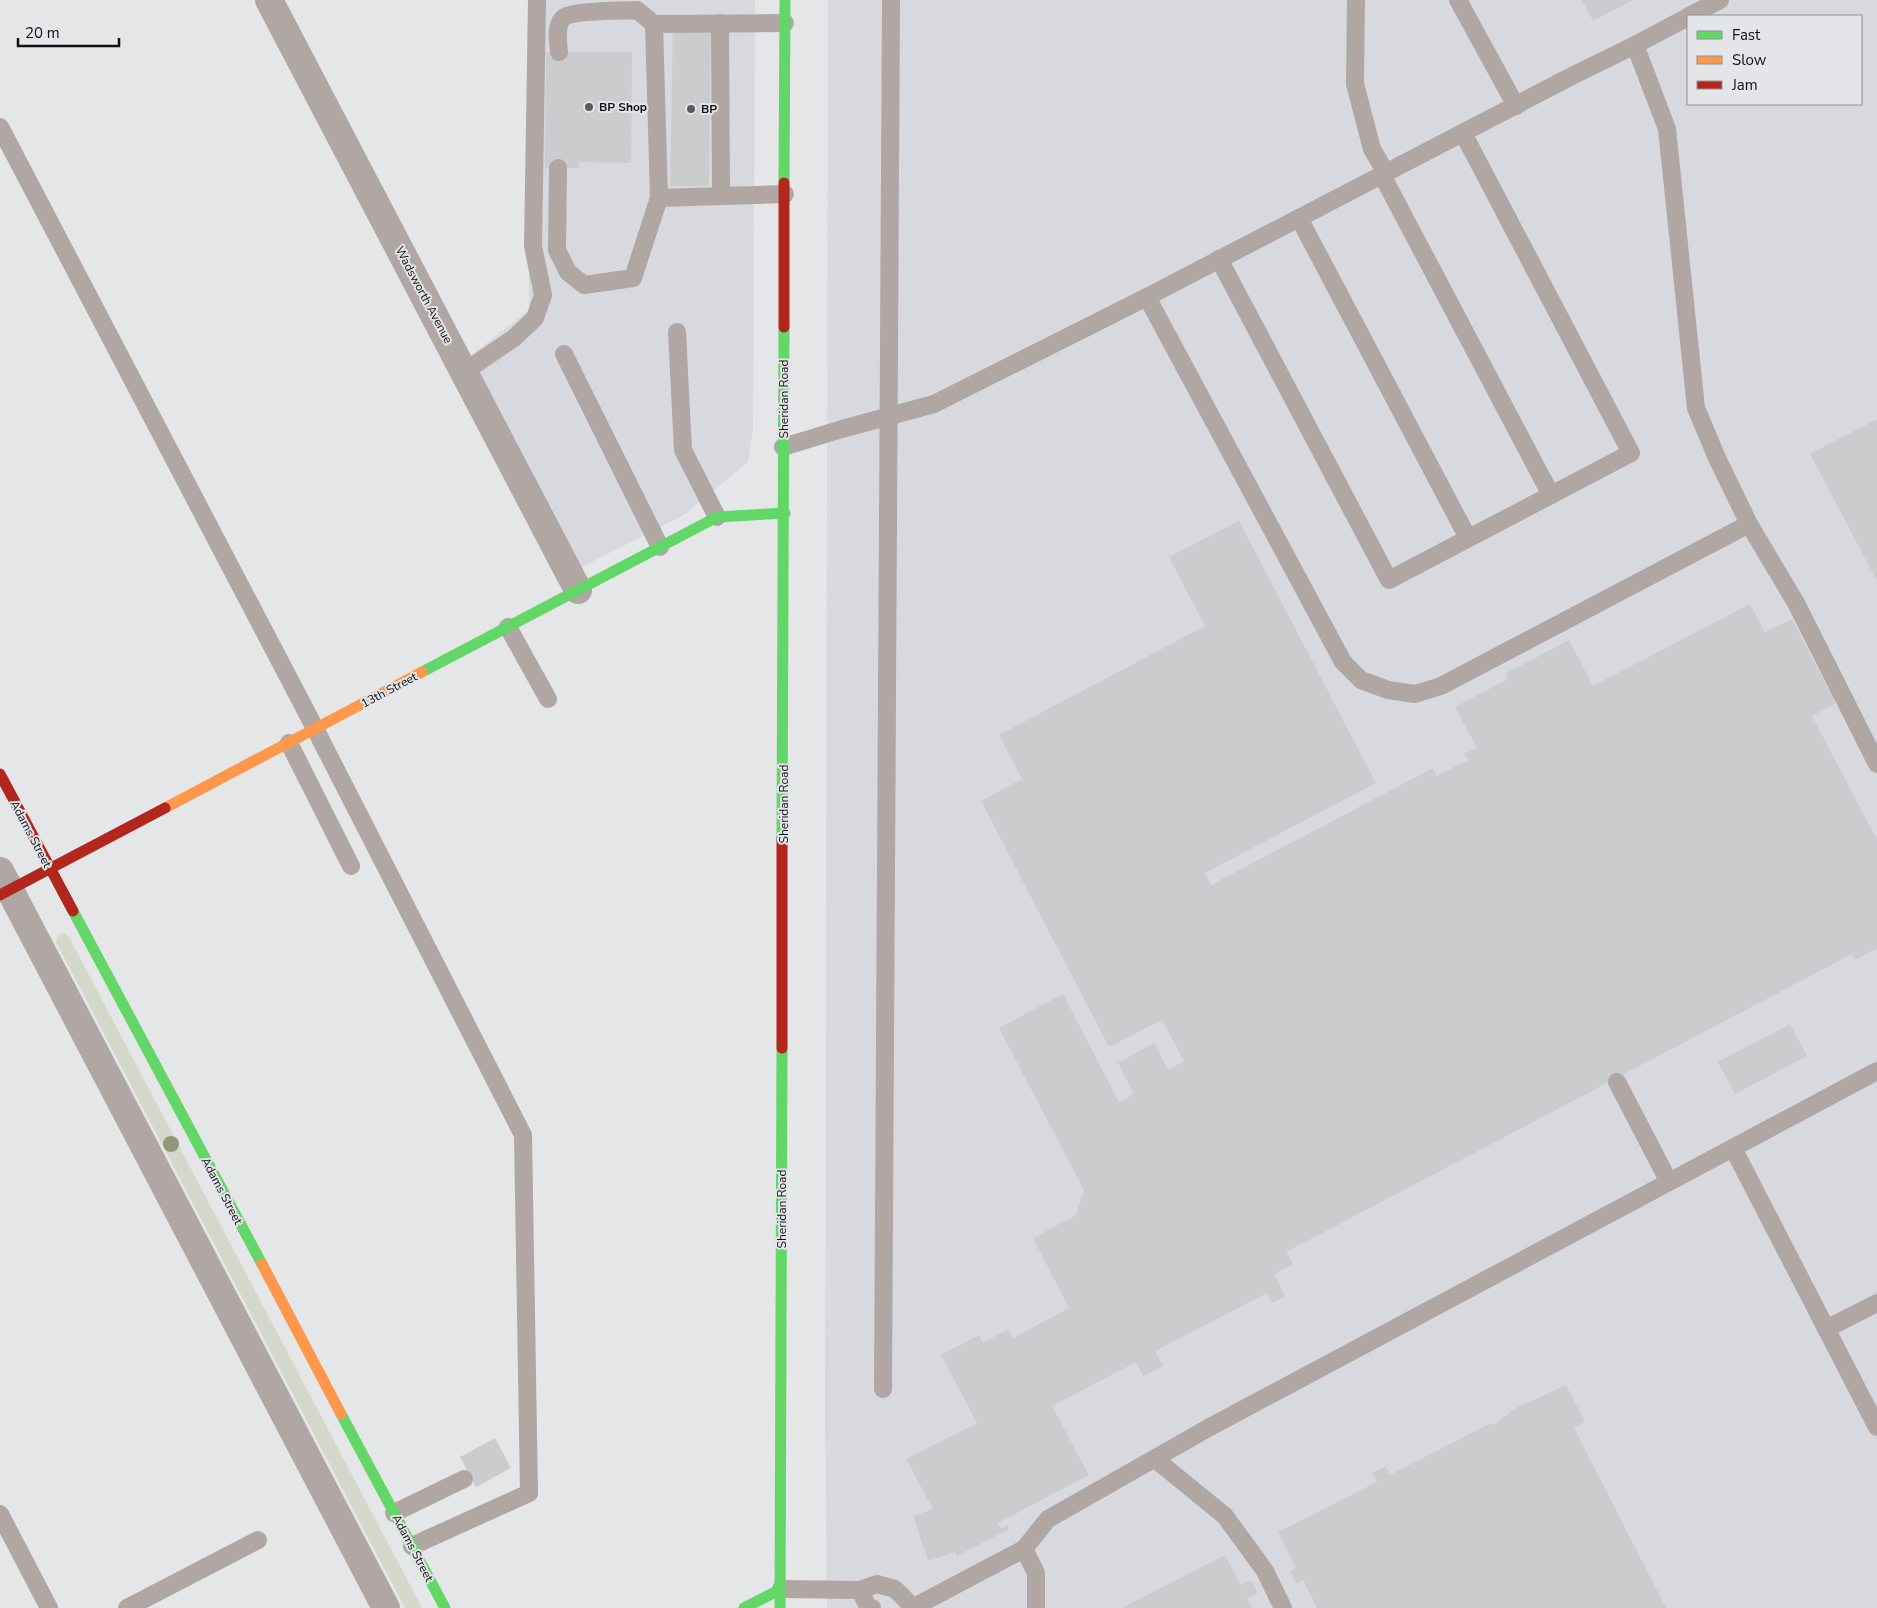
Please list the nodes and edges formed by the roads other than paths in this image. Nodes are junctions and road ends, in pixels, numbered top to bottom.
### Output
1 (269, 0) edge
2 (537, 0) edge
3 (785, 0) edge
4 (891, 0) edge
5 (1356, 0) edge
6 (1458, 0) edge
7 (1720, 0) edge
8 (1691, 15) edge
9 (1687, 17) edge
10 (720, 23) junction
11 (785, 23) junction
12 (654, 24) junction
13 (1635, 45) junction
14 (559, 52) dead end
15 (1516, 106) junction
16 (0, 127) edge
17 (1463, 133) junction
18 (558, 168) dead end
19 (1384, 174) junction
20 (785, 194) junction
21 (721, 196) junction
22 (659, 198) junction
23 (1299, 218) junction
24 (1219, 259) junction
25 (1147, 297) junction
26 (677, 332) dead end
27 (564, 354) dead end
28 (464, 372) junction
29 (890, 415) junction
30 (783, 447) junction
31 (1551, 495) junction
32 (785, 513) junction
33 (717, 516) junction
34 (1749, 524) junction
35 (1468, 538) junction
36 (660, 547) junction
37 (578, 590) junction
38 (508, 627) junction
39 (548, 699) dead end
40 (315, 729) junction
41 (289, 743) junction
42 (1877, 764) edge
43 (0, 774) edge
44 (351, 866) dead end
45 (50, 869) junction
46 (3, 885) edge
47 (1877, 1070) edge
48 (1617, 1082) dead end
49 (1733, 1148) junction
50 (1669, 1182) junction
51 (1877, 1303) edge
52 (1826, 1329) junction
53 (883, 1389) dead end
54 (1872, 1405) edge
55 (1877, 1427) edge
56 (1154, 1458) junction
57 (464, 1479) dead end
58 (394, 1513) junction
59 (0, 1514) edge
60 (258, 1540) dead end
61 (412, 1546) junction
62 (1024, 1550) junction
63 (781, 1589) junction
64 (860, 1590) junction
65 (914, 1607) edge
66 (48, 1608) edge
67 (128, 1608) edge
68 (386, 1608) edge
69 (445, 1608) edge
70 (744, 1608) edge
71 (780, 1608) edge
72 (872, 1608) edge
73 (1036, 1608) edge
74 (1283, 1608) edge

1 - 28 street, Wadsworth Avenue
2 - 28 lane
3 - 11 main road, Sheridan Road
4 - 29 lane
5 - 19 lane
6 - 15 lane
7 - 8 lane
9 - 13 lane
10 - 11 lane
10 - 12 lane
10 - 21 lane
11 - 20 main road, Sheridan Road
12 - 14 lane
12 - 22 lane
13 - 15 lane
13 - 34 lane
15 - 17 lane
16 - 40 lane
17 - 19 lane
17 - 31 lane
18 - 22 lane
19 - 23 lane
19 - 31 lane
20 - 21 lane
20 - 30 main road, Sheridan Road
21 - 22 lane
23 - 24 lane
23 - 35 lane
24 - 25 lane
24 - 35 lane
25 - 29 lane
25 - 34 lane
26 - 33 lane
27 - 36 lane
28 - 37 street, Wadsworth Avenue
29 - 30 lane
29 - 53 lane
30 - 32 main road, Sheridan Road
31 - 35 lane
32 - 33 main road, 13th Street
32 - 63 main road, Sheridan Road
33 - 36 main road, 13th Street
34 - 42 lane
36 - 37 main road, 13th Street
37 - 38 main road, 13th Street
38 - 39 lane
38 - 40 main road, 13th Street
40 - 41 main road, 13th Street
40 - 61 lane
41 - 44 lane
41 - 45 main road, 13th Street
43 - 45 main road, Adams Street
45 - 46 main road, 13th Street
45 - 58 main road, Adams Street
46 - 68 street
47 - 49 lane
48 - 50 lane
49 - 50 lane
49 - 52 lane
50 - 56 lane
51 - 52 lane
52 - 54 lane
54 - 55 lane
56 - 62 lane
56 - 74 lane
57 - 58 lane
58 - 61 main road, Adams Street
59 - 66 lane
60 - 67 lane
61 - 69 main road, Adams Street
62 - 65 lane
62 - 73 lane
63 - 64 lane
63 - 70 main road
63 - 71 main road, Sheridan Road
64 - 65 lane
64 - 72 lane

